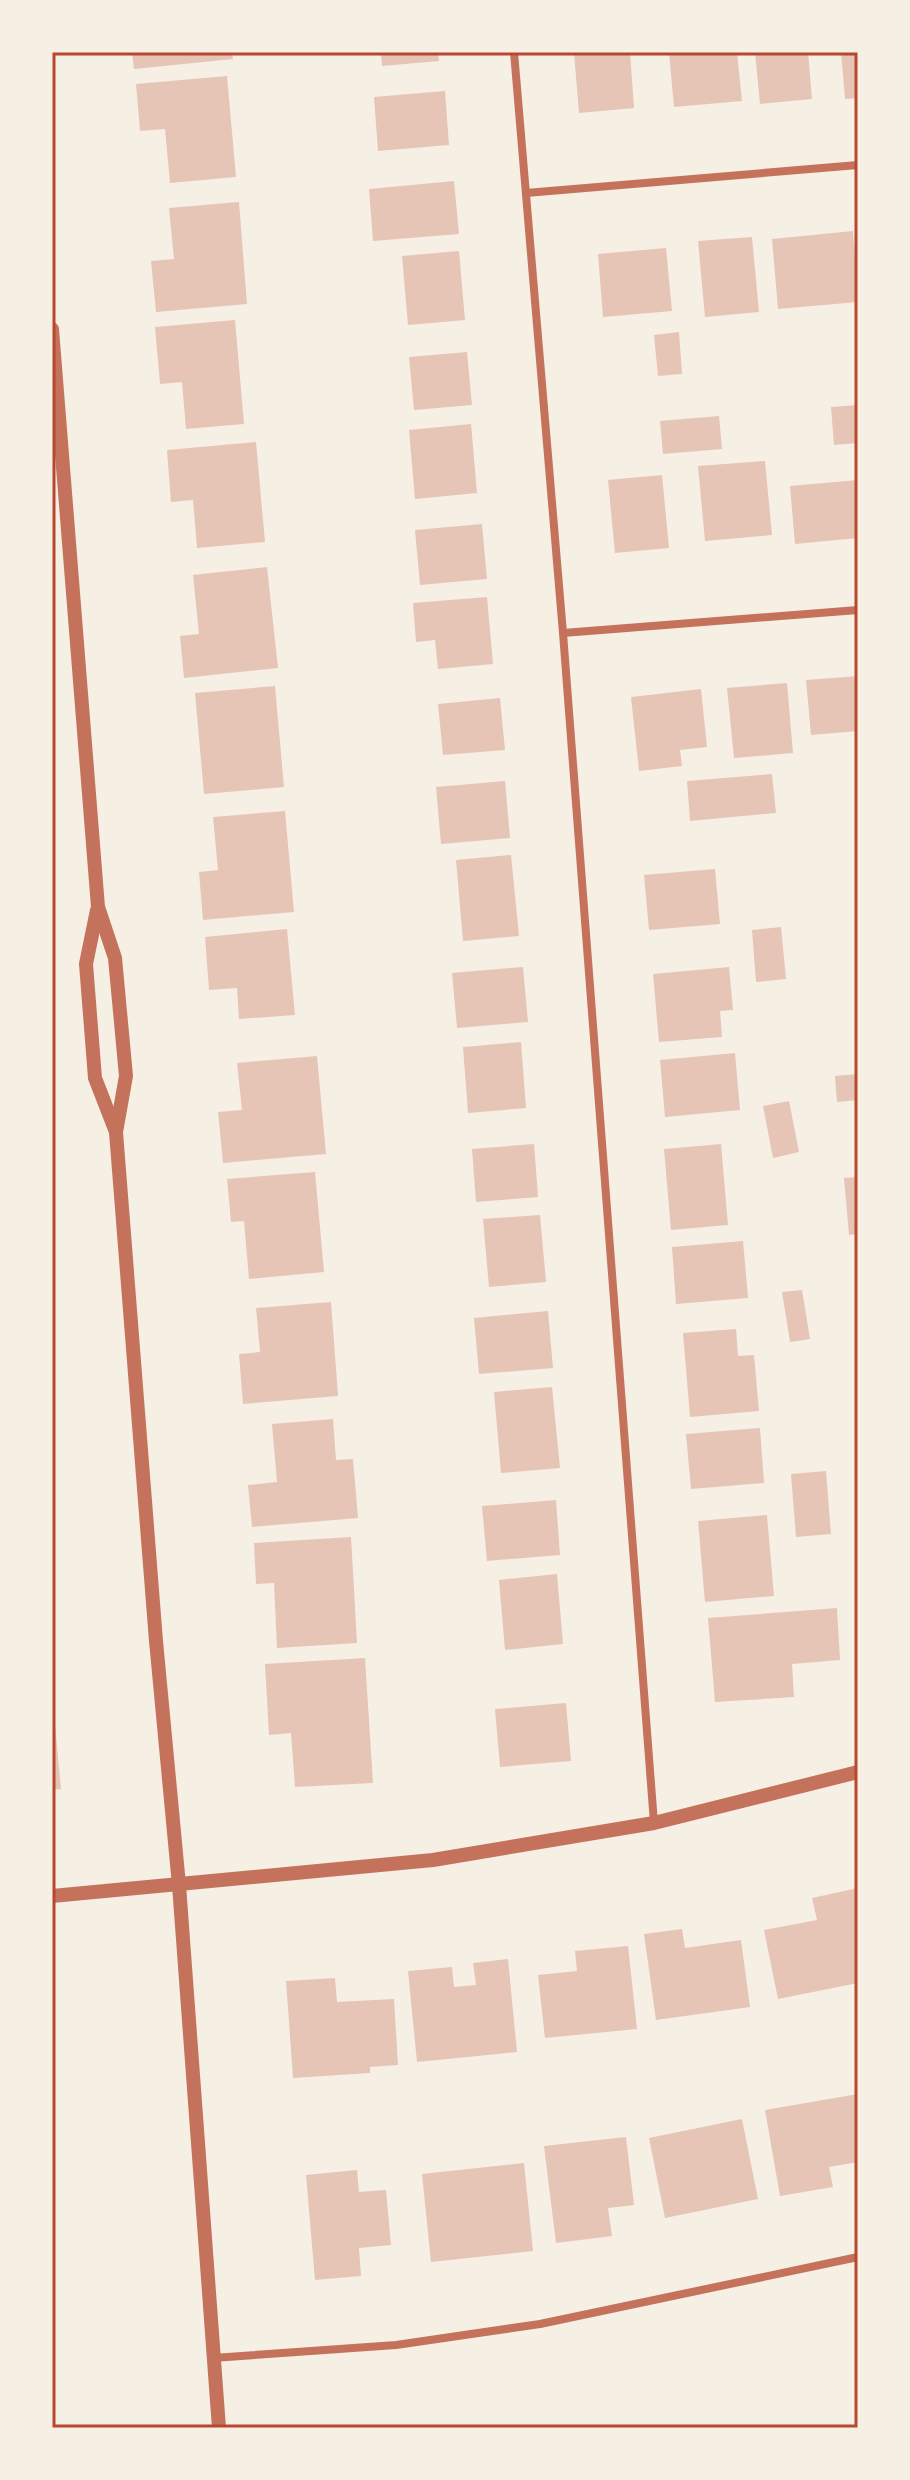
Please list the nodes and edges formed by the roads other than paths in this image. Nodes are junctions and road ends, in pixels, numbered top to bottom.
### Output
1 (514, 52) edge
2 (858, 165) edge
3 (526, 193) junction
4 (52, 329) edge
5 (858, 610) edge
6 (563, 633) junction
7 (98, 907) junction
8 (116, 1132) junction
9 (858, 1772) edge
10 (654, 1823) junction
11 (179, 1885) junction
12 (52, 1896) edge
13 (858, 2257) edge
14 (213, 2358) junction
15 (219, 2428) edge

1 - 3 street
2 - 3 street
3 - 6 street
4 - 7 street
5 - 6 street
6 - 10 street
7 - 8 street
7 - 8 street
8 - 11 street
9 - 10 street
10 - 11 street
11 - 12 street
11 - 14 street
13 - 14 street
14 - 15 street

